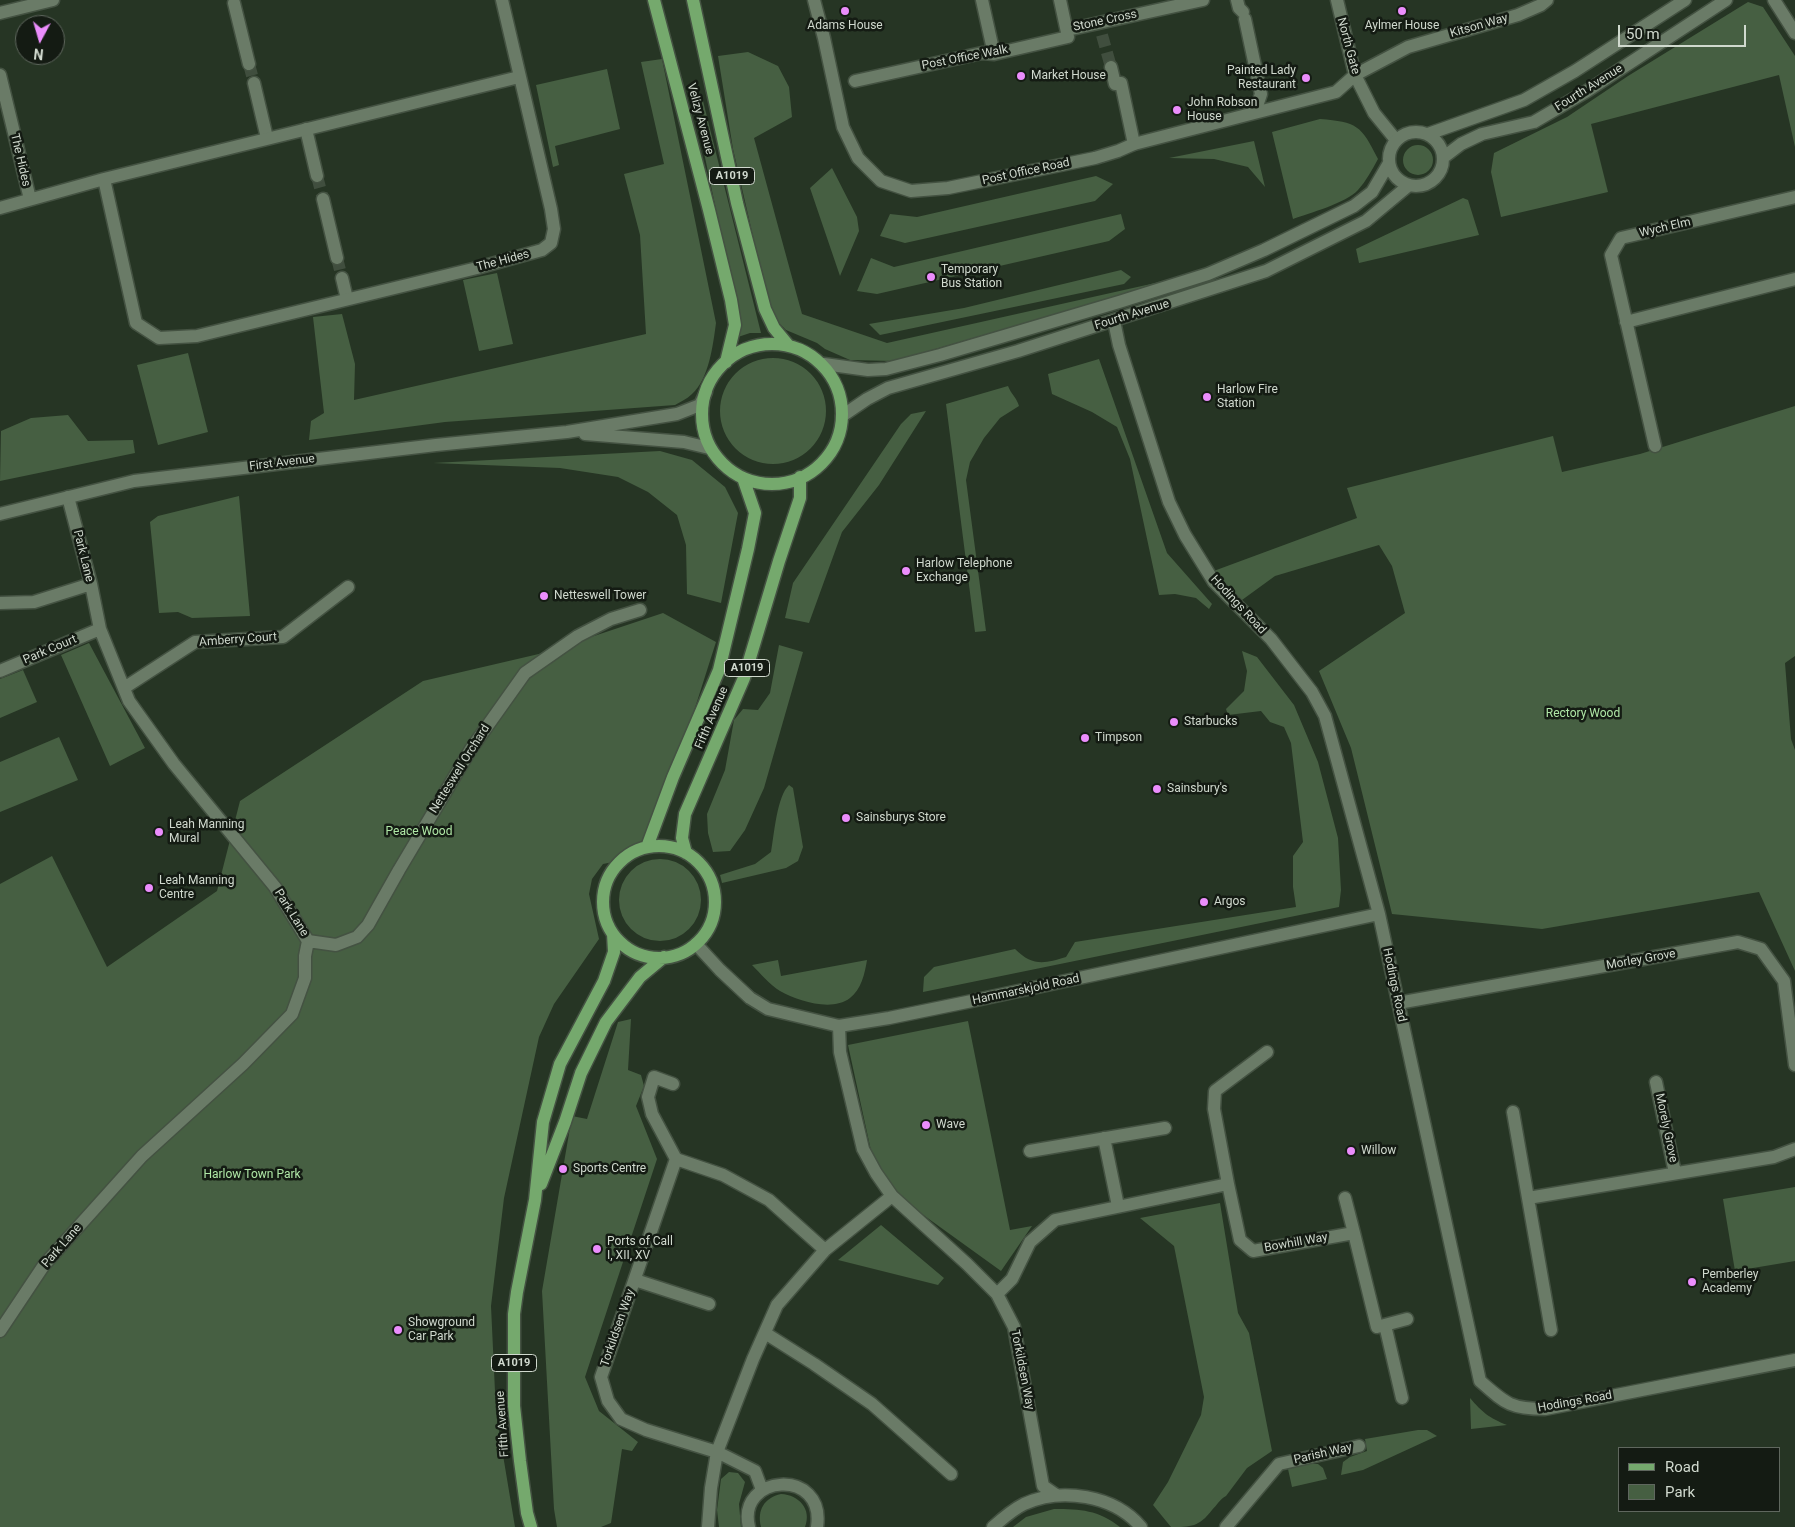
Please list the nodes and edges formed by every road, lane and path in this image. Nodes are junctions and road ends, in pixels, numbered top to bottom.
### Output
1 (53, 0) edge
2 (502, 0) edge
3 (654, 0) edge
4 (693, 0) edge
5 (814, 0) edge
6 (982, 0) edge
7 (1060, 0) edge
8 (1203, 0) edge
9 (1337, 0) edge
10 (1547, 0) edge
11 (1685, 0) edge
12 (1726, 0) edge
13 (1774, 0) edge
14 (234, 2) dead end
15 (0, 13) edge
16 (1245, 19) dead end
17 (1067, 30) junction
18 (1795, 33) edge
19 (994, 54) junction
20 (249, 64) tunnel mouth
21 (1111, 67) tunnel mouth
22 (0, 75) edge
23 (1355, 75) junction
24 (519, 77) junction
25 (855, 81) dead end
26 (254, 83) tunnel mouth
27 (1255, 112) junction
28 (306, 129) junction
29 (1428, 134) junction
30 (267, 138) junction
31 (1396, 140) junction
32 (1134, 144) junction
33 (1444, 157) junction
34 (1389, 163) junction
35 (317, 176) tunnel mouth
36 (104, 179) junction
37 (1408, 186) junction
38 (1795, 197) edge
39 (30, 199) junction
40 (323, 199) tunnel mouth
41 (0, 208) edge
42 (337, 258) tunnel mouth
43 (342, 278) tunnel mouth
44 (1795, 279) edge
45 (347, 299) junction
46 (1114, 321) junction
47 (1626, 322) junction
48 (788, 345) junction
49 (726, 362) junction
50 (824, 364) junction
51 (706, 392) junction
52 (842, 416) junction
53 (567, 432) junction
54 (1655, 446) dead end
55 (709, 448) junction
56 (800, 477) junction
57 (743, 478) junction
58 (68, 497) junction
59 (0, 514) edge
60 (91, 584) junction
61 (348, 587) dead end
62 (0, 602) edge
63 (640, 610) dead end
64 (100, 629) junction
65 (0, 671) edge
66 (124, 688) junction
67 (647, 847) junction
68 (686, 853) junction
69 (1379, 914) junction
70 (613, 934) junction
71 (308, 942) junction
72 (696, 944) junction
73 (664, 958) junction
74 (1398, 1003) junction
75 (839, 1026) junction
76 (1267, 1052) dead end
77 (1795, 1065) edge
78 (1656, 1082) dead end
79 (673, 1084) dead end
80 (1513, 1112) dead end
81 (1165, 1128) dead end
82 (1104, 1138) junction
83 (1795, 1150) edge
84 (1030, 1151) dead end
85 (676, 1159) junction
86 (1675, 1173) junction
87 (1228, 1184) junction
88 (892, 1196) junction
89 (1345, 1198) dead end
90 (1528, 1198) junction
91 (534, 1200) junction
92 (1118, 1206) junction
93 (1354, 1233) junction
94 (825, 1250) junction
95 (634, 1280) junction
96 (997, 1294) junction
97 (709, 1304) dead end
98 (1407, 1319) dead end
99 (1385, 1325) junction
100 (1551, 1330) dead end
101 (0, 1332) edge
102 (765, 1333) junction
103 (1795, 1360) edge
104 (1402, 1398) dead end
105 (1360, 1446) dead end
106 (717, 1452) junction
107 (951, 1474) dead end
108 (762, 1490) junction
109 (1056, 1495) junction
110 (531, 1527) edge
111 (708, 1527) edge
112 (749, 1527) edge
113 (817, 1527) edge
114 (993, 1527) edge
115 (1141, 1527) edge
116 (1226, 1527) edge

1 - 15 street
2 - 24 street, The Hides
3 - 49 main road, Velizy Avenue / A1019
4 - 48 main road, Velizy Avenue / A1019
5 - 32 street, Post Office Road
6 - 19 street
7 - 17 street
8 - 17 street, Stone Cross
9 - 23 street, North Gate
10 - 23 street, Kitson Way
11 - 29 street, Fourth Avenue
12 - 33 street, Fourth Avenue
13 - 18 street
14 - 20 street
16 - 27 street
17 - 19 street, Post Office Walk
19 - 25 street, Post Office Walk
21 - 32 street
22 - 39 street, The Hides
23 - 27 street, Post Office Road
23 - 31 street, North Gate
24 - 28 street, The Hides
24 - 45 street, The Hides
26 - 30 street
27 - 32 street, Post Office Road
28 - 30 street, The Hides
28 - 35 street
29 - 31 street
29 - 33 street
30 - 36 street, The Hides
31 - 34 street
33 - 37 street
34 - 37 street
34 - 50 street, Fourth Avenue
36 - 39 street, The Hides
36 - 45 street, The Hides
37 - 46 street, Fourth Avenue
38 - 47 street, Wych Elm
39 - 41 street
40 - 42 street
43 - 45 street
44 - 47 street
46 - 52 street, Fourth Avenue
46 - 69 street, Hodings Road
47 - 54 street, Wych Elm
48 - 49 main road
48 - 50 main road
49 - 51 main road
50 - 52 main road
51 - 53 street, First Avenue
51 - 55 main road
52 - 56 main road
53 - 55 street, First Avenue
53 - 58 street, First Avenue
55 - 57 main road
56 - 57 main road
56 - 68 main road, Fifth Avenue / A1019
57 - 67 main road, Fifth Avenue / A1019
58 - 59 street, First Avenue
58 - 60 street, Park Lane
60 - 62 street
60 - 64 street, Park Lane
61 - 66 street, Amberry Court
63 - 71 street, Netteswell Orchard
64 - 65 street, Park Court
64 - 66 street, Park Lane
66 - 71 street, Park Lane
67 - 68 main road
67 - 70 main road
68 - 72 main road
69 - 74 street, Hodings Road
69 - 75 street, Hammarskjold Road
70 - 73 main road
70 - 91 main road, Fifth Avenue / A1019
71 - 101 street, Park Lane
72 - 73 main road
72 - 75 street, Hammarskjold Road
73 - 91 main road, Fifth Avenue / A1019
74 - 77 street, Morley Grove
74 - 103 street, Hodings Road
75 - 88 street, Torkildsen Way
76 - 87 street, Bowhill Way
78 - 86 street, Morely Grove
79 - 85 street
80 - 90 street
81 - 82 street
82 - 84 street
82 - 92 street
83 - 86 street
85 - 94 street
85 - 95 street, Torkildsen Way
86 - 90 street
87 - 92 street
87 - 93 street, Bowhill Way
88 - 94 street
88 - 96 street, Torkildsen Way
89 - 93 street
90 - 100 street
91 - 110 main road, Fifth Avenue / A1019
92 - 96 street
93 - 99 street
94 - 102 street
95 - 97 street, Torkildsen Way
95 - 106 street, Torkildsen Way
96 - 109 street, Torkildsen Way
98 - 99 street
99 - 104 street
102 - 106 street
102 - 107 street
105 - 116 street, Parish Way
106 - 108 street, Torkildsen Way
106 - 111 street
108 - 112 street
108 - 113 street
109 - 114 street
109 - 115 street

